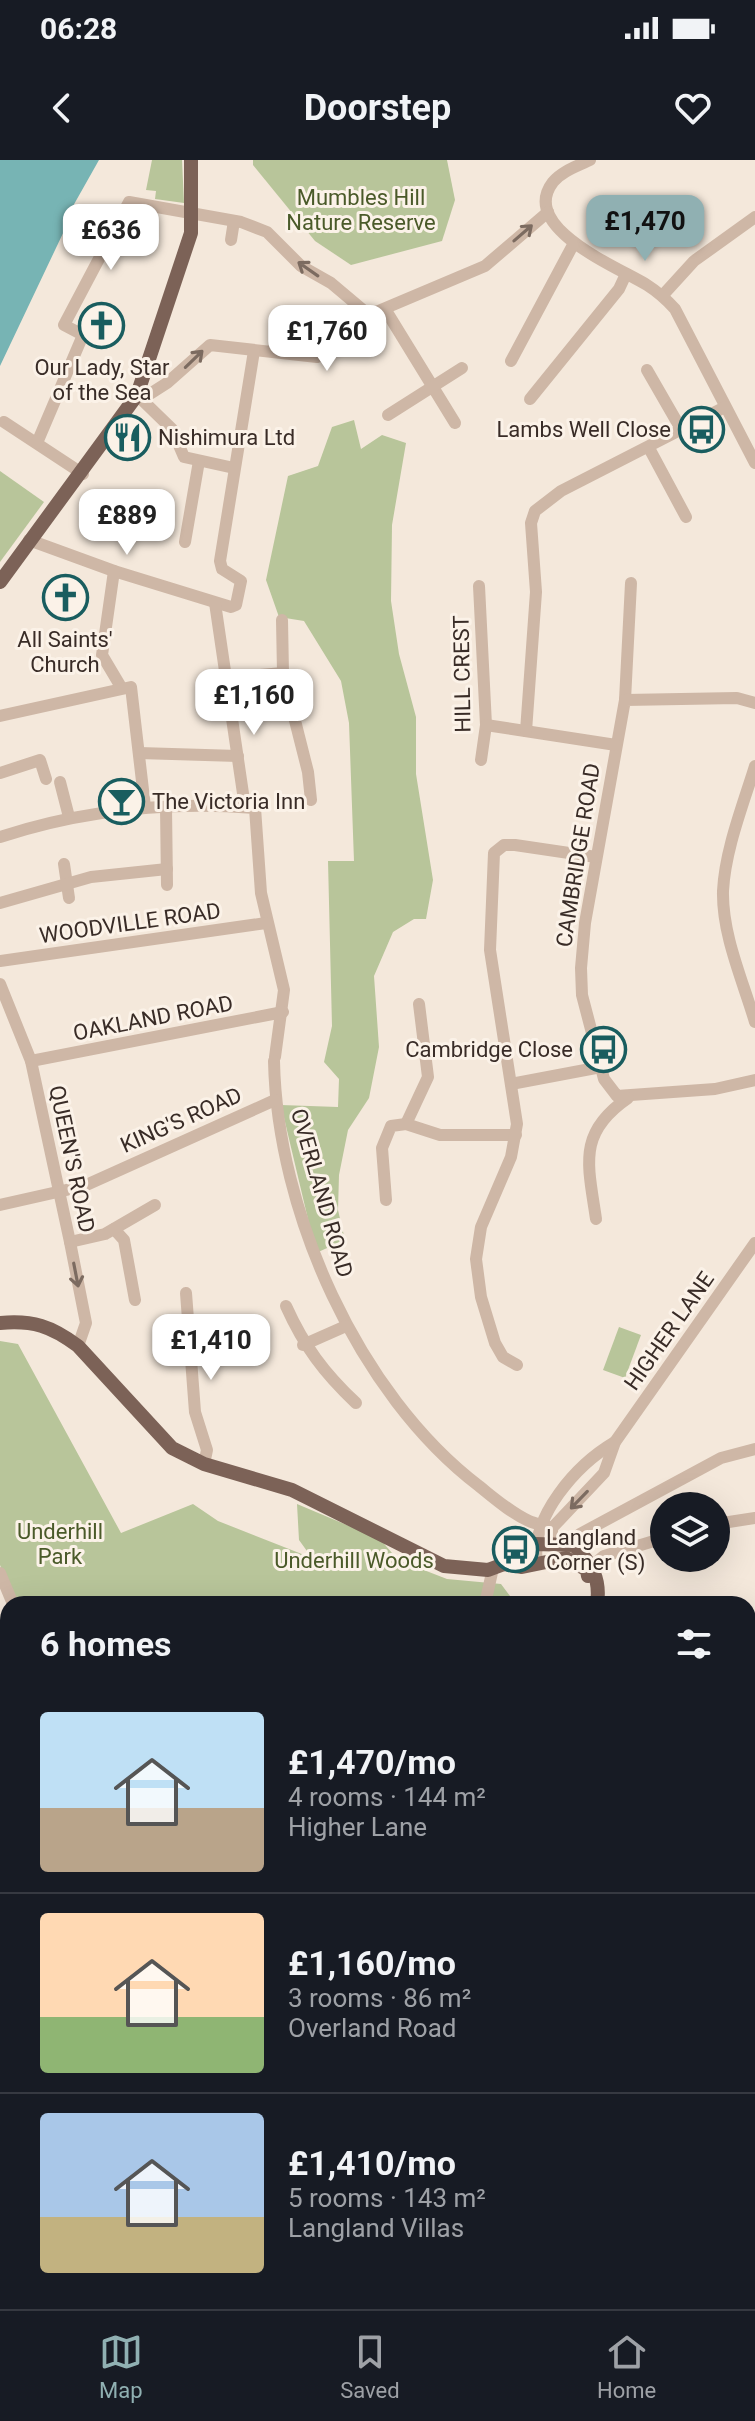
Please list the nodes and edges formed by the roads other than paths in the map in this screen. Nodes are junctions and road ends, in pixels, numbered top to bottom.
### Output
1 (191, 160) edge
2 (590, 160) edge
3 (548, 212) junction
4 (193, 215) junction
5 (755, 217) edge
6 (234, 221) junction
7 (741, 230) junction
8 (755, 232) edge
9 (231, 240) dead end
10 (574, 243) junction
11 (626, 274) junction
12 (663, 295) junction
13 (385, 309) junction
14 (369, 315) junction
15 (254, 351) junction
16 (511, 361) dead end
17 (462, 368) dead end
18 (647, 370) dead end
19 (432, 387) junction
20 (139, 397) junction
21 (530, 399) dead end
22 (725, 407) junction
23 (388, 415) dead end
24 (4, 422) dead end
25 (455, 423) dead end
26 (681, 429) junction
27 (37, 443) junction
28 (649, 448) junction
29 (199, 461) junction
30 (755, 463) edge
31 (234, 468) junction
32 (83, 474) junction
33 (686, 517) dead end
34 (29, 540) junction
35 (185, 542) dead end
36 (114, 571) junction
37 (0, 582) edge
38 (631, 583) dead end
39 (479, 586) dead end
40 (215, 603) junction
41 (282, 620) dead end
42 (283, 673) junction
43 (226, 678) junction
44 (121, 687) junction
45 (625, 700) junction
46 (755, 703) edge
47 (0, 716) edge
48 (486, 725) junction
49 (526, 731) junction
50 (616, 745) junction
51 (139, 753) junction
52 (238, 756) junction
53 (481, 760) dead end
54 (755, 766) edge
55 (0, 773) edge
56 (46, 779) dead end
57 (60, 782) dead end
58 (311, 800) dead end
59 (145, 807) junction
60 (166, 807) junction
61 (245, 807) junction
62 (69, 817) junction
63 (0, 837) edge
64 (596, 857) junction
65 (64, 864) dead end
66 (167, 869) junction
67 (67, 883) junction
68 (167, 885) dead end
69 (69, 898) dead end
70 (0, 903) edge
71 (266, 923) junction
72 (0, 961) edge
73 (0, 984) edge
74 (419, 1004) dead end
75 (283, 1012) junction
76 (755, 1022) edge
77 (31, 1061) junction
78 (603, 1073) junction
79 (755, 1080) edge
80 (511, 1084) junction
81 (628, 1098) junction
82 (275, 1100) junction
83 (603, 1115) junction
84 (406, 1124) junction
85 (516, 1135) junction
86 (57, 1191) junction
87 (386, 1200) dead end
88 (0, 1205) edge
89 (155, 1205) dead end
90 (596, 1219) dead end
91 (114, 1229) junction
92 (70, 1242) junction
93 (755, 1243) edge
94 (186, 1293) dead end
95 (135, 1300) dead end
96 (286, 1306) dead end
97 (0, 1323) edge
98 (346, 1326) junction
99 (303, 1345) junction
100 (78, 1346) junction
101 (517, 1365) dead end
102 (356, 1403) dead end
103 (615, 1442) junction
104 (755, 1449) edge
105 (204, 1464) junction
106 (755, 1518) edge
107 (730, 1522) edge
108 (551, 1538) junction
109 (650, 1542) edge
110 (534, 1544) junction
111 (574, 1545) junction
112 (537, 1563) junction
113 (499, 1566) junction
114 (585, 1566) junction
115 (0, 1573) edge
116 (10, 1596) edge
117 (488, 1596) edge
118 (593, 1596) edge

1 - 4 main road
2 - 3 street
3 - 10 street
13 -> 3 street
4 - 6 street
4 - 20 main road
4 - 27 street
5 - 7 street
6 - 9 street
14 -> 6 street
7 - 8 street
7 - 12 street
10 - 11 street
10 - 16 street
11 - 12 street
11 - 21 street
12 - 22 street
13 - 14 street
13 - 19 street
14 - 15 street
20 -> 15 street
15 - 31 street
17 - 19 street
18 - 26 street
19 - 23 street
19 - 25 street
20 - 29 street
20 - 32 main road
22 - 26 street
22 - 30 street
24 - 27 street
26 - 28 street
27 - 32 street
28 - 33 street
28 - 49 street
29 - 31 street
29 - 35 street
31 - 40 street
32 - 34 main road
34 - 36 street
34 - 37 main road
36 - 40 street
36 - 44 street
38 - 45 street, CAMBRIDGE ROAD
39 - 48 street, HILL CREST
40 - 43 street, OVERLAND ROAD
41 - 42 street
42 - 43 street
42 - 58 street
43 - 52 street, OVERLAND ROAD
44 - 47 street
44 - 51 street
45 - 46 street
45 - 50 street, CAMBRIDGE ROAD
48 - 49 street
48 - 53 street, HILL CREST
49 - 50 street
50 - 64 street, CAMBRIDGE ROAD
51 - 52 street
51 - 59 street
52 - 61 street, OVERLAND ROAD
54 - 76 street
55 - 56 street
57 - 62 street
59 - 60 street
59 - 62 street
60 - 61 street
60 - 66 street
61 - 71 street, OVERLAND ROAD
62 - 63 street
64 - 78 street, CAMBRIDGE ROAD
64 - 80 street
65 - 67 street
66 - 67 street
66 - 68 street
67 - 69 street
67 - 70 street
71 - 72 street, WOODVILLE ROAD
71 - 75 street, OVERLAND ROAD
73 - 77 street, QUEEN'S ROAD
74 - 84 street
75 - 77 street, OAKLAND ROAD
75 - 82 street, OVERLAND ROAD
77 - 86 street, QUEEN'S ROAD
78 - 80 street
78 - 81 street
78 - 83 street
79 - 81 street
80 - 85 street
81 - 83 street
82 - 86 street, KING'S ROAD
82 - 98 street, OVERLAND ROAD
83 - 90 street
84 - 85 street
84 - 87 street
85 - 101 street
86 - 88 street, KING'S ROAD
86 - 92 street, QUEEN'S ROAD
89 - 91 street
91 - 92 street
91 - 95 street
92 -> 100 street, QUEEN'S ROAD
93 - 103 street, HIGHER LANE
94 - 105 street
96 - 99 street
97 - 100 main road
98 - 99 street
98 - 108 street, OVERLAND ROAD
99 - 102 street
100 - 105 main road
103 -> 108 street, HIGHER LANE
103 - 108 street, HIGHER LANE
104 - 111 street
105 - 113 main road
106 - 107 street
108 - 110 main road
108 - 111 main road
108 - 112 main road
108 - 114 main road
109 - 114 street
110 - 112 street
110 - 113 main road
111 - 114 main road
112 - 113 main road
113 - 117 street
114 - 118 main road
115 - 116 street

